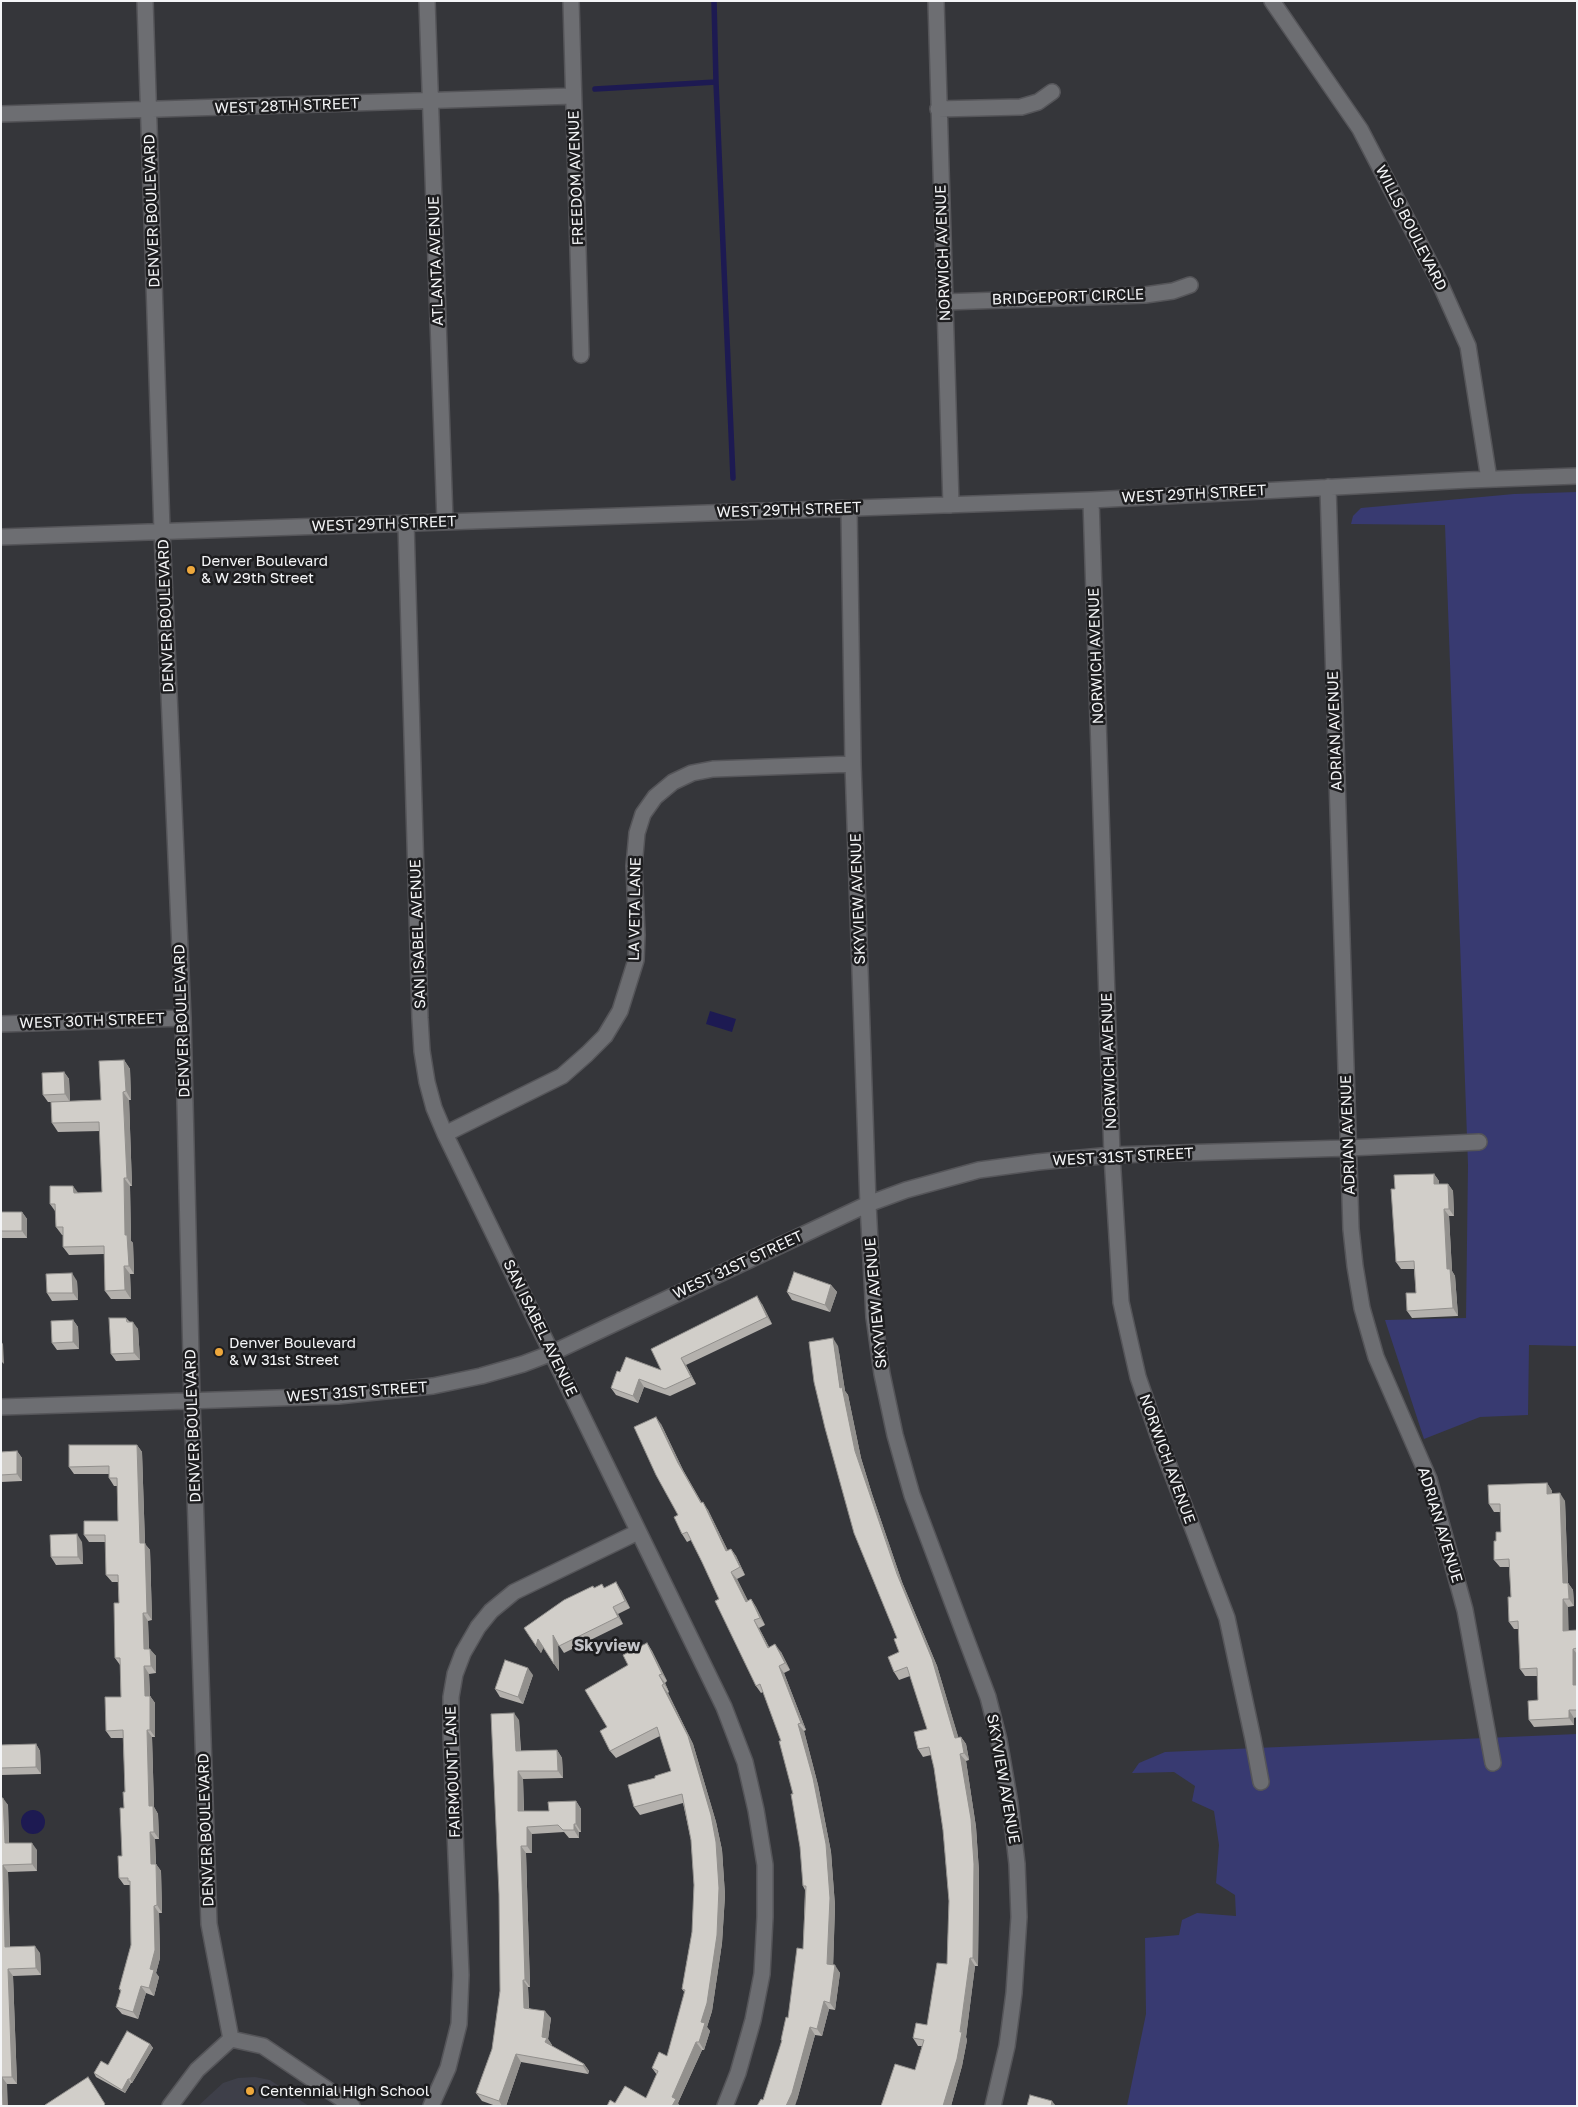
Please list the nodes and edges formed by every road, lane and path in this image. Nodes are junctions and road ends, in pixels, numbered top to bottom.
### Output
1 (145, 1) edge
2 (428, 1) edge
3 (571, 1) edge
4 (936, 1) edge
5 (1272, 1) edge
6 (1052, 92) dead end
7 (573, 96) junction
8 (431, 101) junction
9 (938, 109) junction
10 (149, 110) junction
11 (1, 114) edge
12 (1190, 285) dead end
13 (946, 302) junction
14 (581, 355) dead end
15 (1577, 476) edge
16 (1489, 479) junction
17 (1328, 487) junction
18 (1090, 500) junction
19 (951, 505) junction
20 (849, 509) junction
21 (445, 521) junction
22 (406, 523) junction
23 (162, 531) junction
24 (1, 537) edge
25 (853, 764) junction
26 (183, 1018) junction
27 (1, 1024) edge
28 (445, 1134) junction
29 (1479, 1142) dead end
30 (1348, 1148) junction
31 (1112, 1155) junction
32 (868, 1204) junction
33 (552, 1353) junction
34 (192, 1400) junction
35 (1, 1407) edge
36 (638, 1532) junction
37 (1493, 1763) dead end
38 (1260, 1782) dead end
39 (230, 2039) junction
40 (170, 2106) edge
41 (352, 2106) edge
42 (431, 2106) edge
43 (725, 2106) edge
44 (993, 2106) edge

1 - 10 street, DENVER BOULEVARD
2 - 8 street, ATLANTA AVENUE
3 - 7 street, FREEDOM AVENUE
4 - 9 street, NORWICH AVENUE
5 - 16 street, WILLS BOULEVARD
6 - 9 street
7 - 8 street, WEST 28TH STREET
7 - 14 street, FREEDOM AVENUE
8 - 10 street, WEST 28TH STREET
8 - 21 street, ATLANTA AVENUE
9 - 13 street, NORWICH AVENUE
10 - 11 street, WEST 28TH STREET
10 - 23 street, DENVER BOULEVARD
12 - 13 street, BRIDGEPORT CIRCLE
13 - 19 street, NORWICH AVENUE
15 - 16 street, WEST 29TH STREET
16 - 17 street, WEST 29TH STREET
17 - 18 street, WEST 29TH STREET
17 - 30 street, ADRIAN AVENUE
18 - 19 street, WEST 29TH STREET
18 - 31 street, NORWICH AVENUE
19 - 20 street, WEST 29TH STREET
20 - 21 street, WEST 29TH STREET
20 - 25 street, SKYVIEW AVENUE
21 - 22 street, WEST 29TH STREET
22 - 23 street, WEST 29TH STREET
22 - 28 street, SAN ISABEL AVENUE
23 - 24 street, WEST 29TH STREET
23 - 26 street, DENVER BOULEVARD
25 - 28 street, LA VETA LANE
25 - 32 street, SKYVIEW AVENUE
26 - 27 street, WEST 30TH STREET
26 - 34 street, DENVER BOULEVARD
28 - 33 street, SAN ISABEL AVENUE
29 - 30 street, WEST 31ST STREET
30 - 31 street, WEST 31ST STREET
30 - 37 street, ADRIAN AVENUE
31 - 32 street, WEST 31ST STREET
31 - 38 street, NORWICH AVENUE
32 - 33 street, WEST 31ST STREET
32 - 44 street, SKYVIEW AVENUE
33 - 34 street, WEST 31ST STREET
33 - 36 street, SAN ISABEL AVENUE
34 - 35 street, WEST 31ST STREET
34 - 39 street, DENVER BOULEVARD
36 - 42 street, FAIRMOUNT LANE
36 - 43 street, SAN ISABEL AVENUE
39 - 40 street
39 - 41 street

